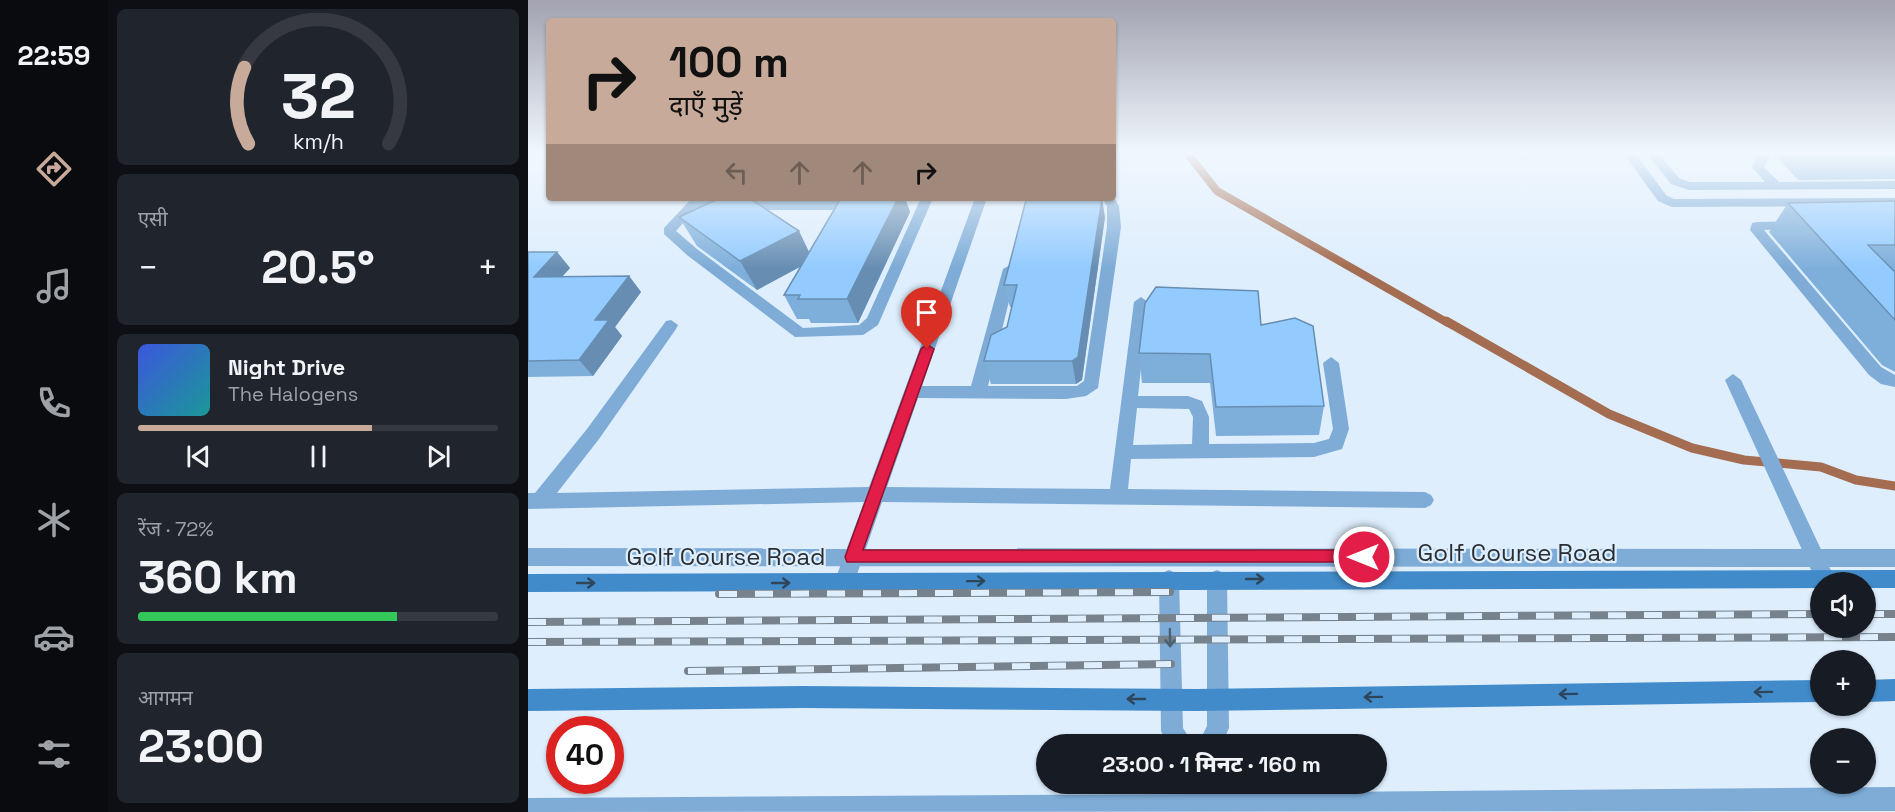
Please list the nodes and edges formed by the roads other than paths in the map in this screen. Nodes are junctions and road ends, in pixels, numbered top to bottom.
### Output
1 (1658, 192) edge
2 (696, 201) edge
3 (926, 201) edge
4 (980, 201) edge
5 (1110, 201) edge
6 (1814, 202) junction
7 (1895, 202) edge
8 (1826, 214) edge
9 (1812, 224) edge
10 (1014, 255) edge
11 (1141, 302) dead end
12 (671, 325) dead end
13 (1331, 363) dead end
14 (1733, 380) dead end
15 (1895, 381) edge
16 (912, 392) junction
17 (978, 392) junction
18 (1129, 402) junction
19 (1200, 451) junction
20 (1123, 452) junction
21 (875, 494) junction
22 (1118, 496) junction
23 (1425, 500) dead end
24 (534, 502) edge
25 (528, 557) edge
26 (853, 557) junction
27 (1815, 558) junction
28 (1895, 558) edge
29 (1821, 572) edge
30 (1169, 579) junction
31 (1217, 579) junction
32 (1810, 579) edge
33 (1876, 579) edge
34 (1895, 579) edge
35 (528, 583) edge
36 (844, 583) junction
37 (1895, 690) edge
38 (1810, 691) edge
39 (1876, 691) edge
40 (528, 699) edge
41 (1172, 699) junction
42 (1219, 699) junction
43 (1174, 734) edge
44 (1215, 734) edge
45 (1895, 799) edge
46 (1199, 800) edge
47 (528, 810) edge

1 - 6 street
2 - 3 street
4 - 16 street
5 - 17 street
6 - 7 street
6 - 8 street
9 - 15 street
10 - 17 street
11 - 18 street
12 - 24 street
13 - 19 street
14 - 27 street
16 - 17 street
16 - 21 street
18 - 19 street
18 - 20 street
19 - 20 street
20 - 22 street
21 - 22 street
21 - 24 street
21 - 26 street
22 - 23 street
25 - 26 street
26 - 27 street
26 - 36 street
27 - 28 street
27 - 29 street
30 - 31 main road, Golf Course Road
36 -> 30 main road, Golf Course Road
30 -> 41 street
31 -> 32 main road, Golf Course Road
31 - 42 street
33 - 34 main road, Golf Course Road
35 -> 36 main road, Golf Course Road
37 - 39 main road
38 -> 42 main road
41 -> 40 main road
41 - 42 main road
41 - 43 street
42 - 44 street
45 - 46 street
46 - 47 street

